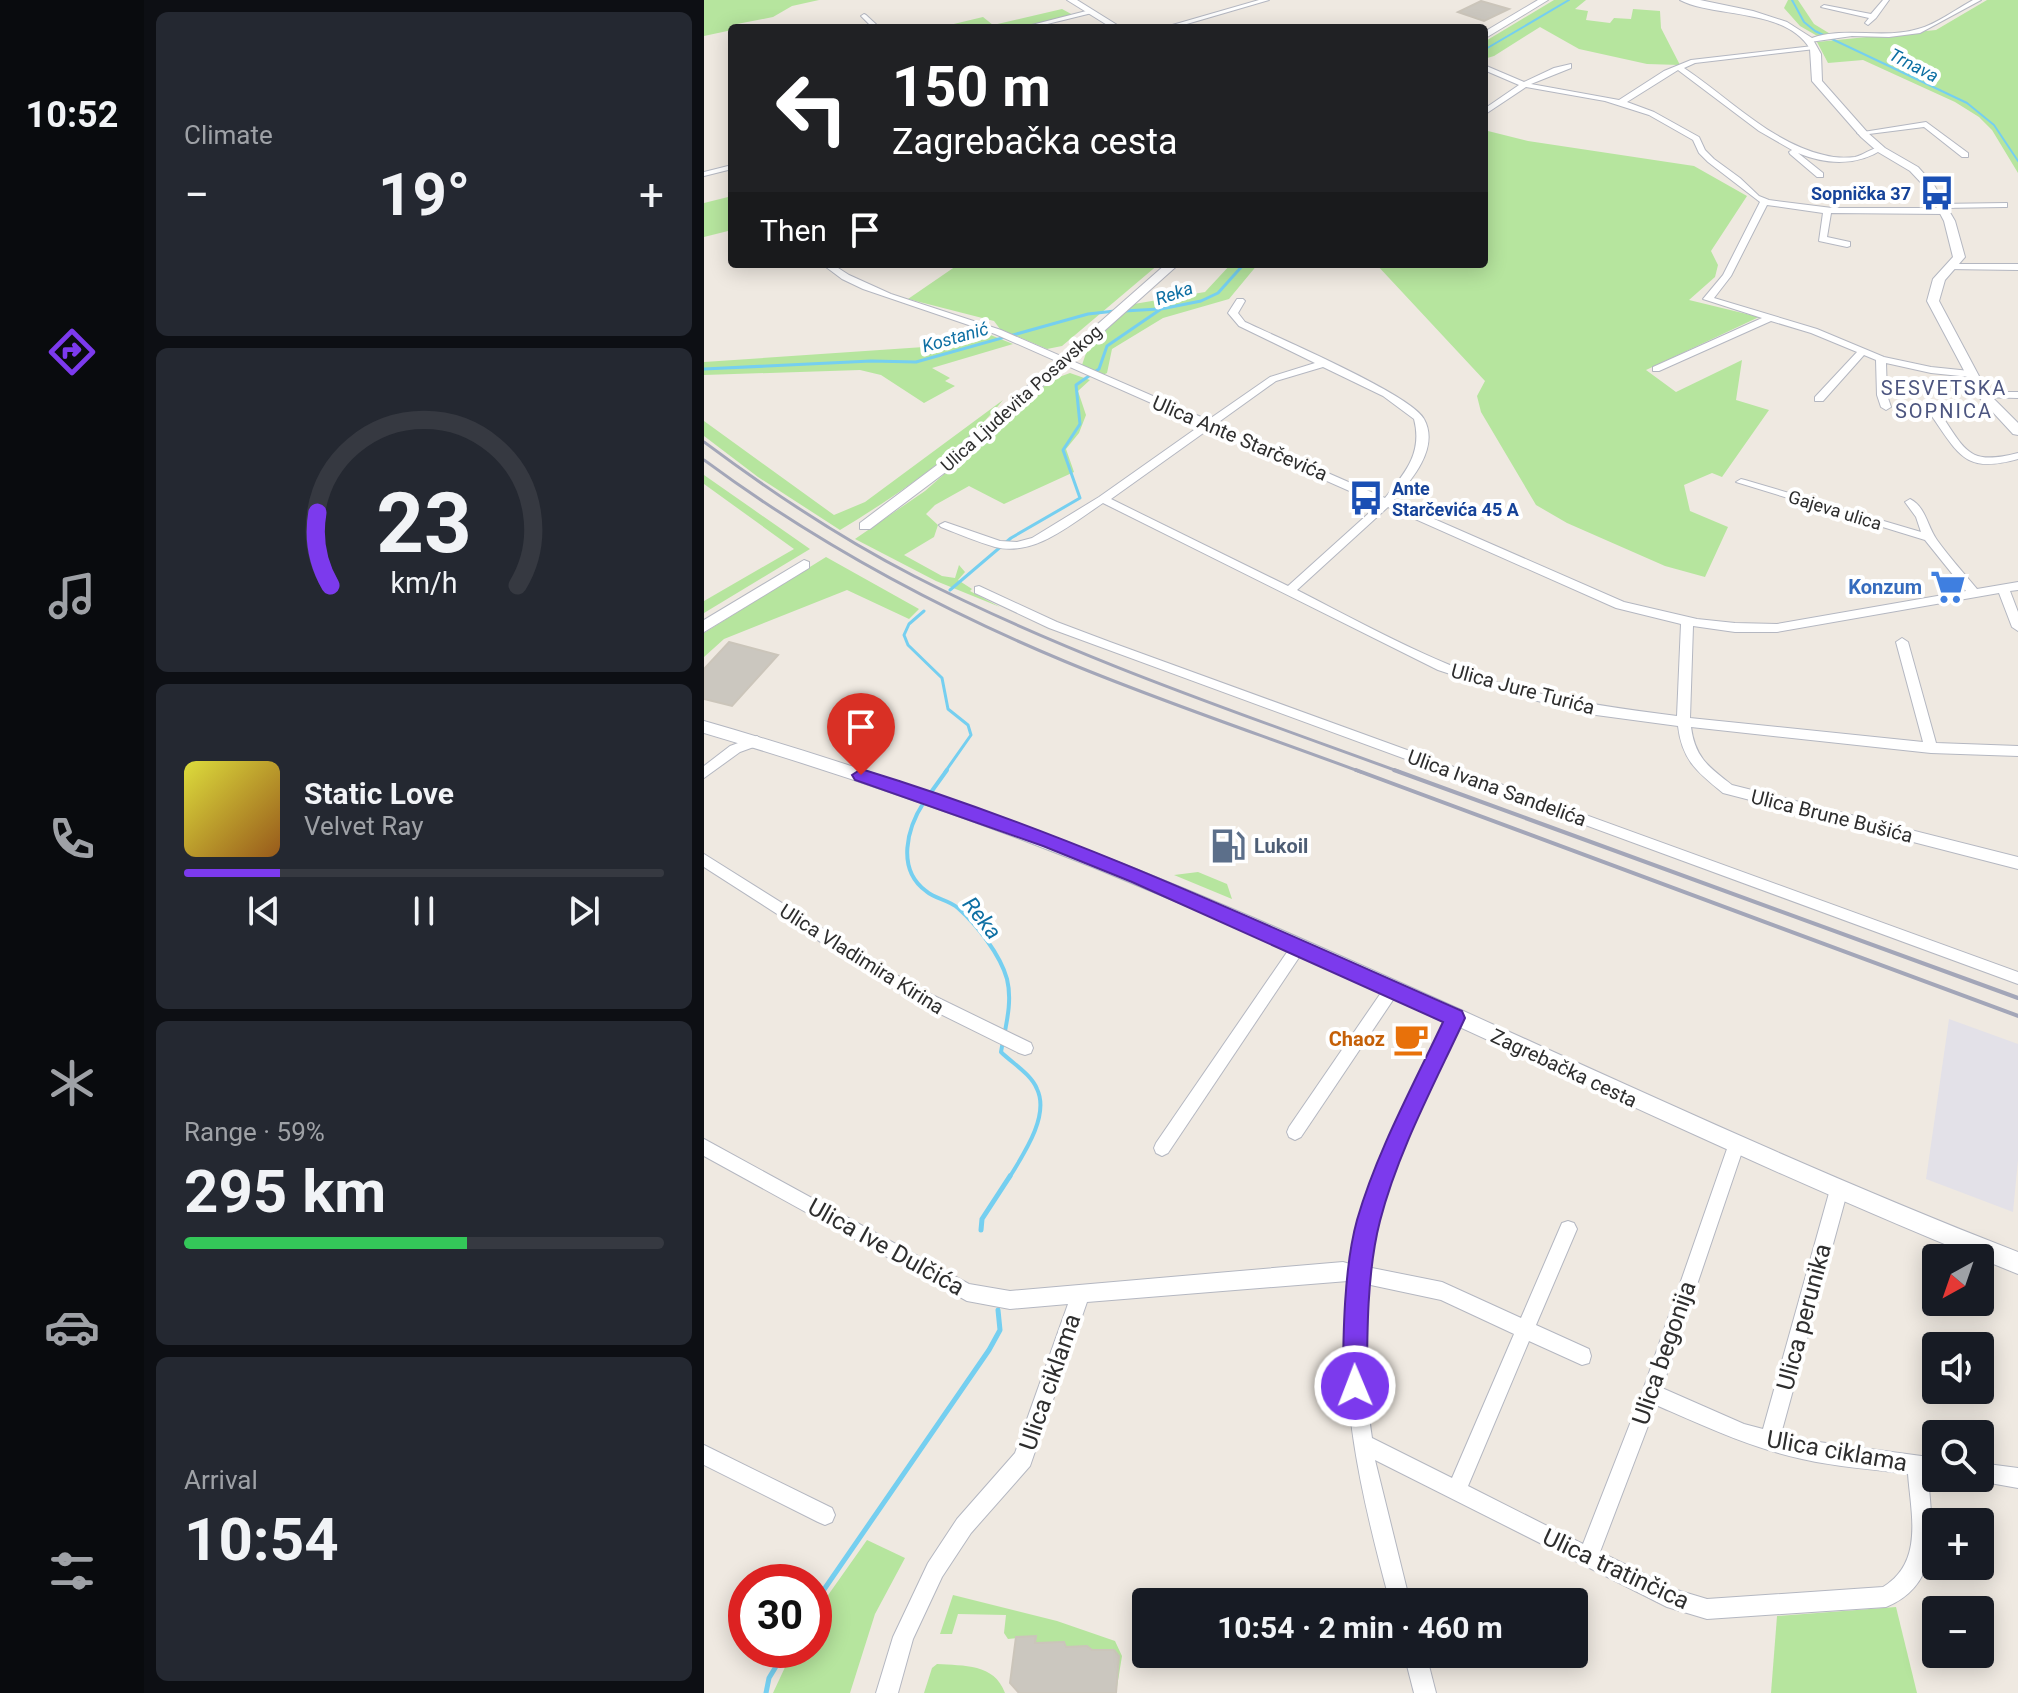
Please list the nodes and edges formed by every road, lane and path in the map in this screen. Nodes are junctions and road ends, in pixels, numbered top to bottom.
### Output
1 (1071, 0) edge
2 (1266, 0) edge
3 (1544, 0) edge
4 (1684, 0) edge
5 (1836, 0) edge
6 (1886, 0) edge
7 (1978, 0) edge
8 (1824, 7) dead end
9 (1878, 9) junction
10 (1090, 12) junction
11 (864, 16) dead end
12 (1874, 17) junction
13 (873, 24) edge
14 (1040, 24) edge
15 (1111, 24) edge
16 (1179, 24) edge
17 (1488, 34) edge
18 (1852, 34) junction
19 (1812, 44) junction
20 (1568, 66) dead end
21 (1678, 67) junction
22 (1488, 69) edge
23 (1667, 73) junction
24 (1695, 77) junction
25 (1523, 86) junction
26 (1621, 102) junction
27 (1488, 110) edge
28 (1861, 133) junction
29 (1790, 149) junction
30 (1879, 149) junction
31 (1965, 155) dead end
32 (728, 168) edge
33 (704, 174) edge
34 (1820, 175) dead end
35 (1764, 202) junction
36 (2004, 205) dead end
37 (1942, 208) junction
38 (1828, 209) junction
39 (1847, 244) dead end
40 (1950, 267) junction
41 (2018, 267) edge
42 (833, 268) edge
43 (1168, 268) edge
44 (1240, 301) dead end
45 (1772, 317) junction
46 (1862, 352) junction
47 (1881, 359) junction
48 (1061, 360) junction
49 (1325, 363) junction
50 (1656, 369) dead end
51 (1970, 374) junction
52 (1983, 395) junction
53 (2018, 395) edge
54 (1819, 399) dead end
55 (1886, 407) dead end
56 (1936, 415) dead end
57 (1208, 424) junction
58 (2018, 431) edge
59 (2018, 456) edge
60 (1741, 482) dead end
61 (1103, 499) junction
62 (1388, 502) junction
63 (1910, 502) dead end
64 (945, 525) dead end
65 (865, 526) dead end
66 (1929, 538) junction
67 (804, 565) dead end
68 (2018, 586) edge
69 (2003, 588) junction
70 (979, 590) dead end
71 (1288, 592) junction
72 (1974, 593) junction
73 (707, 624) edge
74 (1687, 624) junction
75 (2018, 627) edge
76 (1902, 642) dead end
77 (1684, 722) junction
78 (704, 727) edge
79 (757, 741) junction
80 (1931, 748) junction
81 (2018, 751) edge
82 (704, 773) edge
83 (704, 860) edge
84 (2018, 863) edge
85 (1299, 946) junction
86 (2018, 978) edge
87 (1392, 989) junction
88 (1455, 1018) junction
89 (1018, 1044) dead end
90 (1295, 1132) dead end
91 (1736, 1146) junction
92 (704, 1147) edge
93 (1162, 1148) dead end
94 (1838, 1193) junction
95 (1568, 1229) dead end
96 (2018, 1263) edge
97 (1360, 1274) junction
98 (1081, 1294) junction
99 (1526, 1328) junction
100 (1582, 1356) dead end
101 (1651, 1393) junction
102 (1769, 1441) junction
103 (1362, 1443) junction
104 (704, 1455) edge
105 (1922, 1466) edge
106 (1994, 1475) edge
107 (2018, 1478) edge
108 (1456, 1492) junction
109 (1924, 1492) edge
110 (825, 1515) dead end
111 (1588, 1558) junction
112 (1397, 1588) edge
113 (1419, 1668) edge
114 (887, 1693) edge
115 (1425, 1693) edge

1 - 10 main road
2 - 16 street
3 - 17 main road
4 - 19 main road
5 - 9 street
6 - 9 street
7 - 18 street
8 - 12 street
9 - 12 street
10 - 14 street
10 - 15 main road
11 - 13 street
12 - 18 street
18 - 19 street
19 - 21 street
19 - 28 main road
20 - 25 street
21 - 23 street
21 - 24 street
22 - 25 street
23 - 24 street
23 - 26 street
24 - 29 street
25 - 26 street
25 - 27 street
26 - 35 street
28 - 30 main road
28 - 31 street
29 - 30 street
29 - 34 street
30 - 37 main road
32 - 33 street
35 - 38 street
35 - 45 street
36 - 37 street
37 - 38 street
37 - 40 main road
38 - 39 street
40 - 41 street
40 - 51 main road
42 - 48 street, Ulica Ante Starčevića
43 - 48 main road, Ulica Ljudevita Posavskog
44 - 49 street
45 - 46 street
45 - 50 street
46 - 47 street
46 - 54 street
47 - 51 street
47 - 55 street
48 - 57 street, Ulica Ante Starčevića
48 - 65 main road, Ulica Ljudevita Posavskog
49 - 57 street
49 - 62 street
51 - 52 main road
52 - 53 street
52 - 58 main road
56 - 59 street
57 - 61 street
57 - 62 street, Ulica Ante Starčevića
60 - 66 street, Gajeva ulica
61 - 64 street
61 - 71 street, Ulica Jure Turića
62 - 71 street
62 - 74 street, Ulica Ante Starčevića
63 - 66 street, Gajeva ulica
66 - 72 street, Gajeva ulica
67 - 73 main road
68 - 69 street, Ulica Ante Starčevića
69 - 72 street, Ulica Ante Starčevića
69 - 75 street
70 - 86 street, Ulica Ivana Sandelića
71 - 77 street, Ulica Jure Turića
72 - 74 street, Ulica Ante Starčevića
74 - 77 street, Ulica Brune Bušića
76 - 80 street
77 - 80 street, Ulica Jure Turića
77 - 84 street, Ulica Brune Bušića
78 - 79 main road, Zagrebačka cesta
79 - 82 street
79 - 85 main road, Zagrebačka cesta
80 - 81 street, Ulica Jure Turića
83 - 89 street, Ulica Vladimira Kirina
85 - 87 main road, Zagrebačka cesta
85 - 93 street
87 - 88 main road, Zagrebačka cesta
87 - 90 street
88 - 91 main road, Zagrebačka cesta
88 - 97 street
91 - 94 main road, Zagrebačka cesta
91 - 101 street, Ulica begonija
92 - 98 street, Ulica Ive Dulčića
94 - 96 main road, Zagrebačka cesta
94 - 102 street, Ulica perunika
95 - 99 street
97 - 98 street, Ulica ciklama
97 - 99 street, Ulica ciklama
97 - 103 street
98 - 114 street, Ulica ciklama
99 - 100 street, Ulica ciklama
99 - 108 street
101 - 102 street, Ulica ciklama
101 - 111 street, Ulica begonija
102 - 105 street, Ulica ciklama
103 - 108 street, Ulica tratinčica
103 - 112 street
104 - 110 street
106 - 107 street
108 - 111 street, Ulica tratinčica
109 - 111 street, Ulica tratinčica
113 - 115 street

